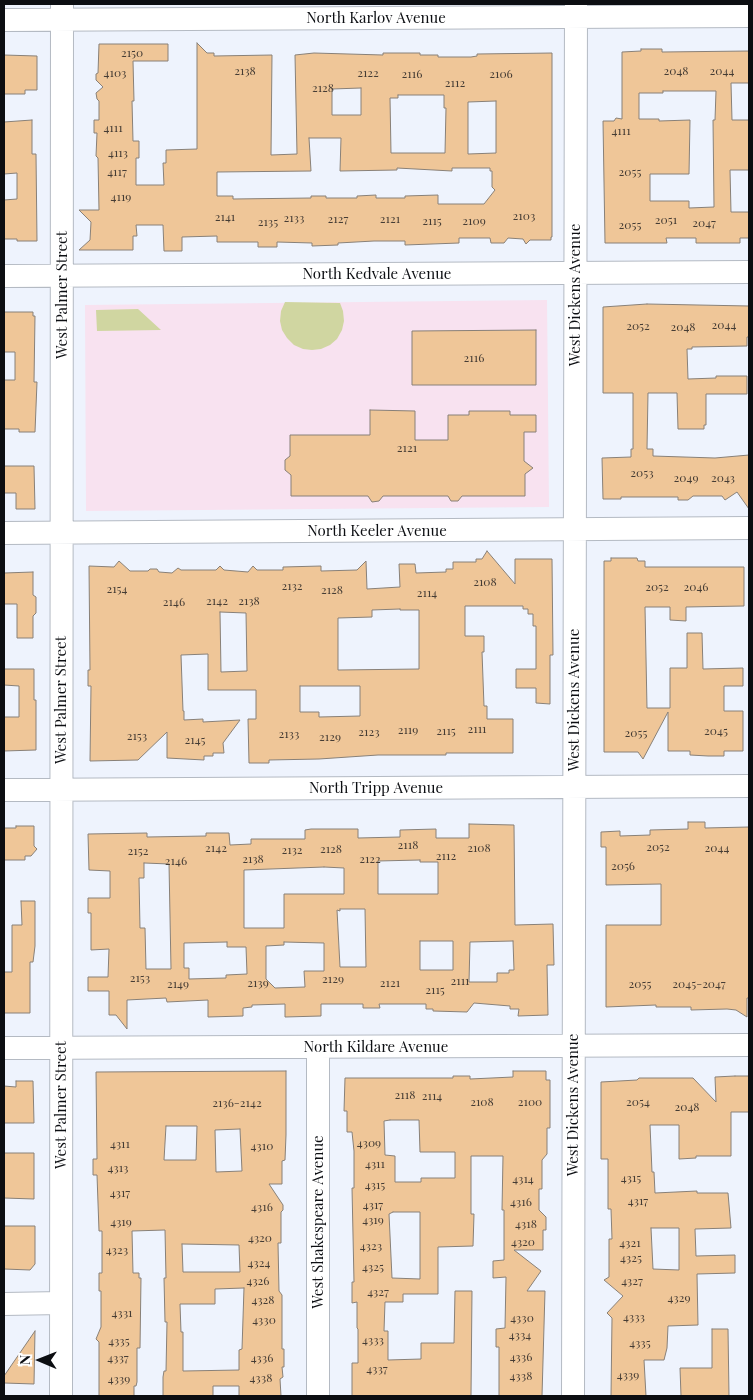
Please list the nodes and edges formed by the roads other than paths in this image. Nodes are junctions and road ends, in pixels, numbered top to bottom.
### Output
1 (576, 10) edge
2 (62, 12) edge
3 (749, 16) edge
4 (4, 20) edge
5 (749, 272) edge
6 (575, 273) junction
7 (4, 276) edge
8 (62, 276) junction
9 (749, 528) edge
10 (574, 530) junction
11 (61, 532) junction
12 (4, 533) edge
13 (749, 786) edge
14 (574, 787) junction
15 (61, 789) junction
16 (4, 790) edge
17 (749, 1045) edge
18 (573, 1046) junction
19 (318, 1047) junction
20 (4, 1048) edge
21 (61, 1048) junction
22 (60, 1303) junction
23 (4, 1304) edge
24 (61, 1396) edge
25 (318, 1396) edge
26 (573, 1396) edge

1 - 2 street, North Karlov Avenue
1 - 3 street, North Karlov Avenue
1 - 6 street, West Dickens Avenue
2 - 4 street, North Karlov Avenue
2 - 8 street, West Palmer Street
5 - 6 street, North Kedvale Avenue
6 - 8 street, North Kedvale Avenue
6 - 10 street, West Dickens Avenue
7 - 8 street, North Kedvale Avenue
8 - 11 street, West Palmer Street
9 - 10 street, North Keeler Avenue
10 - 11 street, North Keeler Avenue
10 - 14 street, West Dickens Avenue
11 - 12 street, North Keeler Avenue
11 - 15 street, West Palmer Street
13 - 14 street, North Tripp Avenue
14 - 15 street, North Tripp Avenue
14 - 18 street, West Dickens Avenue
15 - 16 street, North Tripp Avenue
15 - 21 street, West Palmer Street
17 - 18 street, North Kildare Avenue
18 - 19 street, North Kildare Avenue
18 - 26 street, West Dickens Avenue
19 - 21 street, North Kildare Avenue
19 - 25 street, West Shakespeare Avenue
20 - 21 street, North Kildare Avenue
21 - 22 street, West Palmer Street
22 - 23 street
22 - 24 street, West Palmer Street

